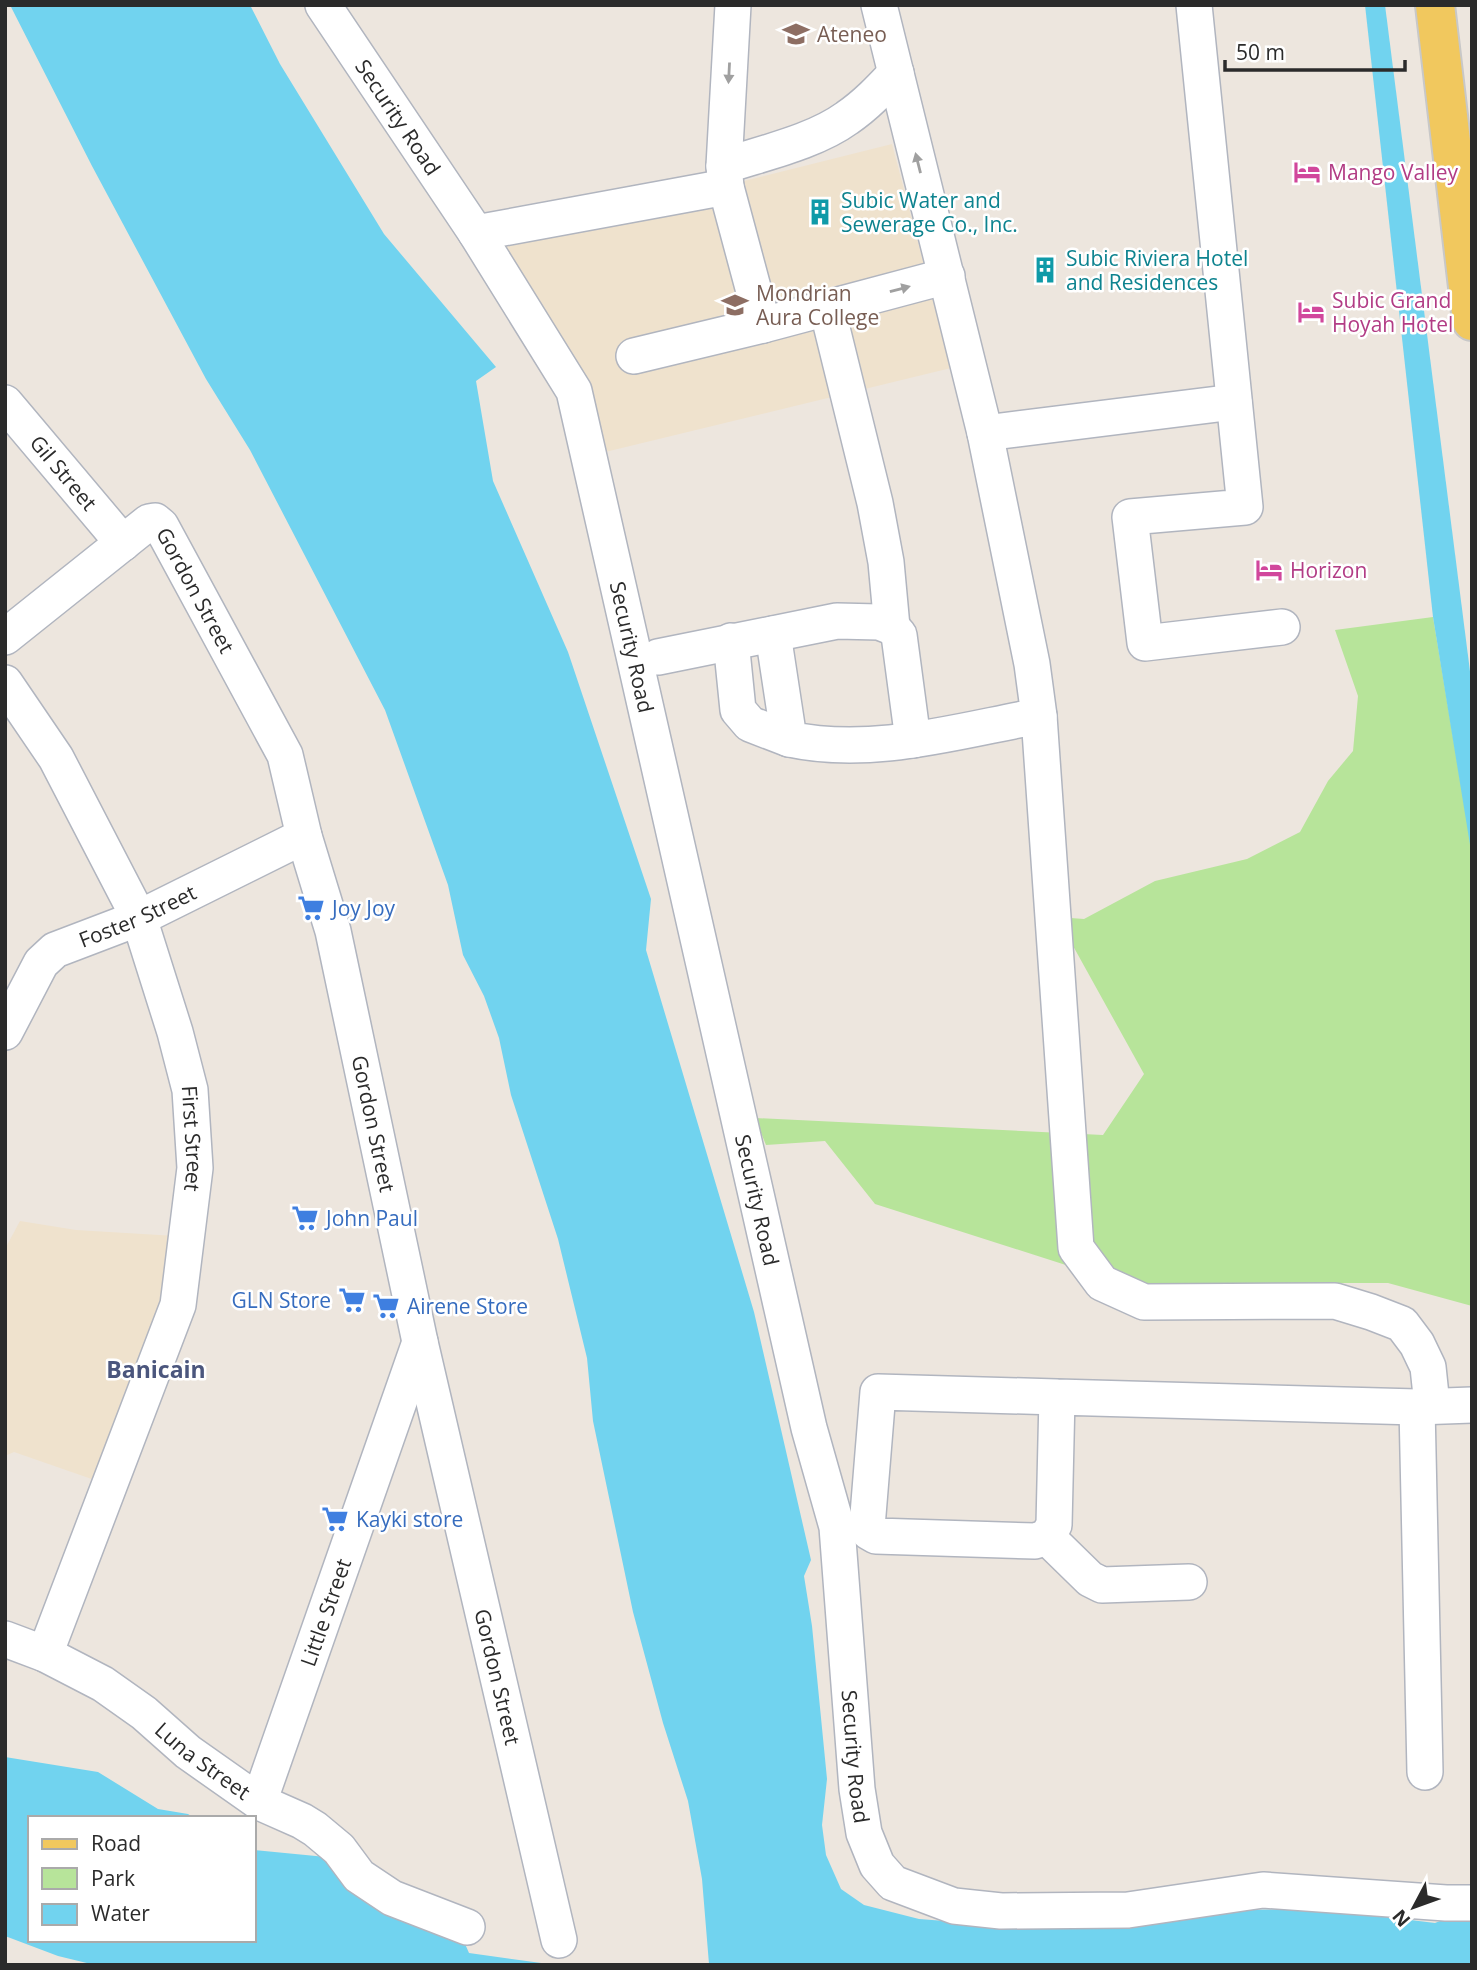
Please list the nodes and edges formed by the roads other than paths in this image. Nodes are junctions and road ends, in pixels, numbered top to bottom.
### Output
1 (323, 5) edge
2 (733, 5) edge
3 (879, 5) edge
4 (1194, 5) edge
5 (1435, 5) edge
6 (896, 73) junction
7 (1462, 154) edge
8 (725, 177) junction
9 (476, 233) junction
10 (947, 276) junction
11 (827, 308) junction
12 (1472, 321) edge
13 (762, 325) junction
14 (634, 356) dead end
15 (5, 402) edge
16 (1234, 402) junction
17 (985, 433) junction
18 (123, 543) junction
19 (1282, 627) dead end
20 (892, 628) junction
21 (773, 634) junction
22 (5, 638) edge
23 (731, 641) junction
24 (658, 657) dead end
25 (5, 683) edge
26 (1039, 716) junction
27 (789, 739) junction
28 (913, 740) junction
29 (304, 836) junction
30 (139, 918) junction
31 (5, 1032) edge
32 (420, 1342) junction
33 (1057, 1396) junction
34 (1472, 1405) edge
35 (1425, 1406) junction
36 (1047, 1536) junction
37 (1189, 1582) dead end
38 (5, 1639) edge
39 (45, 1654) junction
40 (1425, 1772) dead end
41 (259, 1802) junction
42 (1472, 1903) edge
43 (467, 1927) dead end
44 (559, 1940) dead end

1 - 9 street, Security Road
2 -> 8 street
3 - 6 street
4 - 16 street
5 - 7 main road
6 - 8 street
10 -> 6 street
7 - 12 main road
8 - 9 street
8 - 13 street
9 - 42 street, Security Road
11 -> 10 street
10 - 17 street
11 - 13 street
11 - 20 street
13 - 14 street
15 - 18 street, Gil Street
16 - 17 street
16 - 19 street
17 - 26 street
18 - 22 street, Gordon Street
18 - 29 street, Gordon Street
20 - 21 street
20 - 28 street
21 - 23 street
21 - 27 street
23 - 24 street
23 - 27 street
25 - 30 street, First Street
26 - 28 street
26 - 35 street
27 - 28 street
29 - 30 street, Foster Street
29 - 32 street, Gordon Street
30 - 31 street, Foster Street
30 - 39 street, First Street
32 - 41 street, Little Street
32 - 44 street, Gordon Street
33 - 35 street
33 - 36 street
33 - 36 street
34 - 35 street
35 - 40 street
36 - 37 street
38 - 39 street, Luna Street
39 - 41 street, Luna Street
41 - 43 street, Luna Street

